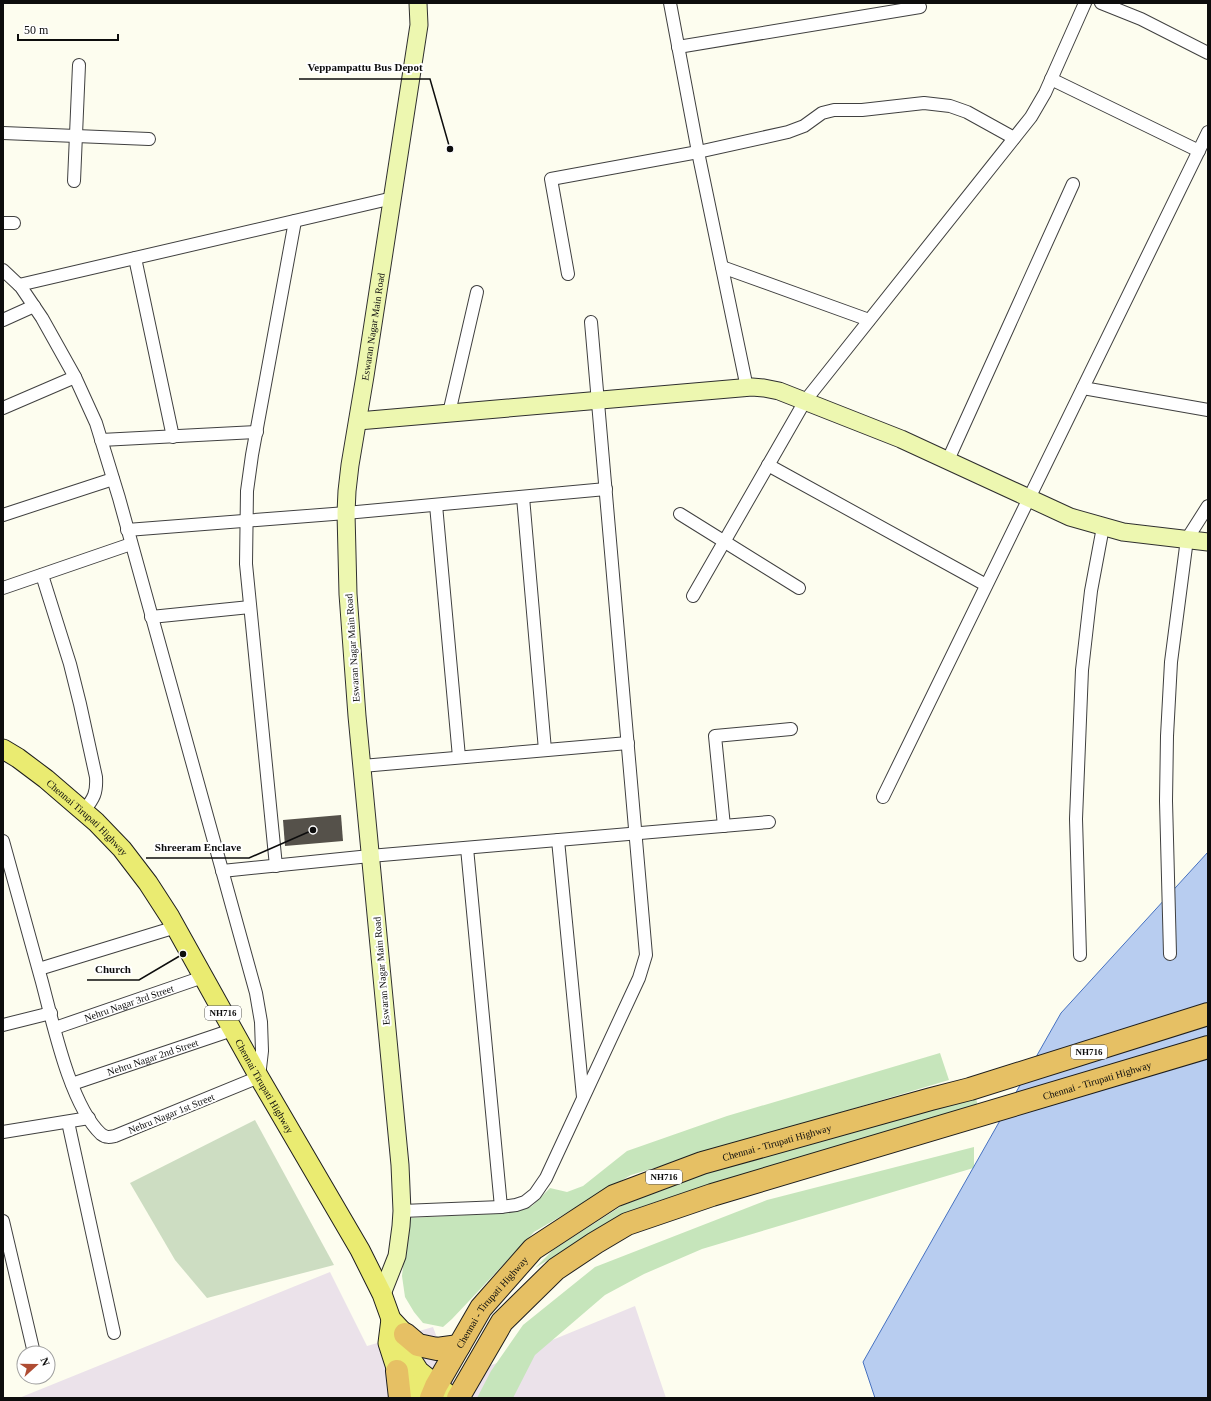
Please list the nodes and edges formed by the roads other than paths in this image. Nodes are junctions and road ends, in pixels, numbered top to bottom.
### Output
1 (418, 3) edge
2 (670, 3) edge
3 (1085, 3) edge
4 (1101, 3) edge
5 (920, 7) dead end
6 (678, 47) junction
7 (1208, 54) edge
8 (79, 65) dead end
9 (1052, 79) junction
10 (1208, 132) edge
11 (3, 133) edge
12 (76, 136) junction
13 (1014, 138) junction
14 (149, 139) dead end
15 (1199, 151) junction
16 (698, 152) junction
17 (74, 181) dead end
18 (1073, 184) dead end
19 (393, 198) junction
20 (295, 221) junction
21 (135, 258) junction
22 (722, 267) junction
23 (3, 270) edge
24 (568, 274) dead end
25 (18, 285) junction
26 (478, 292) dead end
27 (34, 306) junction
28 (3, 320) edge
29 (869, 320) junction
30 (591, 322) dead end
31 (75, 377) junction
32 (747, 388) junction
33 (1083, 388) junction
34 (598, 400) junction
35 (805, 401) junction
36 (3, 408) edge
37 (1208, 410) edge
38 (449, 413) junction
39 (358, 421) junction
40 (257, 432) junction
41 (173, 437) junction
42 (101, 440) junction
43 (948, 460) junction
44 (768, 465) junction
45 (113, 479) junction
46 (606, 489) junction
47 (523, 497) junction
48 (1028, 499) junction
49 (436, 505) junction
50 (1208, 506) edge
51 (346, 514) junction
52 (680, 514) dead end
53 (3, 515) edge
54 (245, 521) junction
55 (1103, 527) junction
56 (127, 530) junction
57 (1187, 539) junction
58 (724, 542) junction
59 (1208, 542) edge
60 (131, 544) junction
61 (42, 575) junction
62 (986, 585) junction
63 (3, 588) edge
64 (799, 588) dead end
65 (693, 596) dead end
66 (250, 608) junction
67 (151, 617) junction
68 (791, 729) dead end
69 (628, 743) junction
70 (4, 747) edge
71 (544, 750) junction
72 (459, 758) junction
73 (362, 766) junction
74 (883, 797) dead end
75 (84, 811) junction
76 (768, 822) dead end
77 (724, 826) junction
78 (635, 833) junction
79 (558, 840) junction
80 (3, 841) edge
81 (467, 848) junction
82 (370, 856) junction
83 (276, 866) junction
84 (222, 871) junction
85 (7, 873) edge
86 (176, 927) junction
87 (1170, 954) dead end
88 (1080, 955) dead end
89 (38, 969) junction
90 (203, 977) junction
91 (51, 1013) junction
92 (1208, 1014) edge
93 (3, 1025) edge
94 (55, 1028) junction
95 (232, 1030) junction
96 (1208, 1047) edge
97 (258, 1077) junction
98 (72, 1084) junction
99 (583, 1098) junction
100 (89, 1118) junction
101 (68, 1122) junction
102 (3, 1132) edge
103 (501, 1207) junction
104 (402, 1211) junction
105 (3, 1221) edge
106 (382, 1294) junction
107 (391, 1319) junction
108 (114, 1334) dead end
109 (405, 1334) junction
110 (32, 1345) edge
111 (460, 1346) junction
112 (397, 1371) junction
113 (436, 1395) edge
114 (400, 1398) edge
115 (458, 1398) edge

1 - 19 street, Eswaran Nagar Main Road
2 - 6 street
3 - 9 street
4 - 7 street
5 - 6 street
6 - 16 street
8 - 12 street
9 - 13 street
9 - 15 street
10 - 15 street
11 - 12 street
12 - 14 street
12 - 17 street
13 - 16 street
13 - 29 street
15 - 33 street
16 - 22 street
16 - 24 street
18 - 43 street
19 - 20 street
19 - 39 street, Eswaran Nagar Main Road
20 - 21 street
20 - 40 street
21 - 25 street
21 - 41 street
22 - 29 street
22 - 32 street
23 - 25 street
25 - 27 street
26 - 38 street
27 - 28 street
27 - 31 street
29 - 35 street
30 - 34 street
31 - 36 street
31 - 42 street
32 - 34 street
32 - 35 street
33 - 37 street
33 - 48 street
34 - 38 street
34 - 46 street
35 - 43 street
35 - 44 street
38 - 39 street
39 - 51 street, Eswaran Nagar Main Road
40 - 41 street
40 - 54 street
41 - 42 street
42 - 45 street
43 - 48 street
44 - 58 street
44 - 62 street
45 - 53 street
45 - 56 street
46 - 47 street
46 - 69 street
47 - 49 street
47 - 71 street
48 - 55 street
48 - 62 street
49 - 51 street
49 - 72 street
50 - 57 street
51 - 54 street
51 - 73 street, Eswaran Nagar Main Road
52 - 58 street
54 - 56 street
54 - 66 street
55 - 57 street
55 - 88 street
56 - 60 street
57 - 59 street
57 - 87 street
58 - 64 street
58 - 65 street
60 - 61 street
60 - 67 street
61 - 63 street
61 - 75 street
62 - 74 street
66 - 67 street
66 - 83 street
67 - 84 street
68 - 77 street
69 - 71 street
69 - 78 street
70 - 75 main road, Chennai Tirupati Highway / NH716
71 - 72 street
72 - 73 street
73 - 82 street, Eswaran Nagar Main Road
75 - 86 main road, Chennai Tirupati Highway / NH716
76 - 77 street
77 - 78 street
78 - 79 street
78 - 99 street
79 - 81 street
79 - 99 street
80 - 85 street
81 - 82 street
81 - 103 street
82 - 83 street
82 - 104 street, Eswaran Nagar Main Road
83 - 84 street
84 - 97 street
85 - 89 street
86 - 89 street
86 - 90 main road, Chennai Tirupati Highway / NH716
89 - 91 street
90 - 94 street, Nehru Nagar 3rd Street
90 - 95 main road, Chennai Tirupati Highway / NH716
91 - 93 street
91 - 94 street
92 - 111 highway, Chennai - Tirupati Highway / NH716
94 - 98 street
95 - 97 main road, Chennai Tirupati Highway / NH716
95 - 98 street, Nehru Nagar 2nd Street
96 - 115 highway, Chennai - Tirupati Highway
97 - 100 street, Nehru Nagar 1st Street
97 - 106 main road, Chennai Tirupati Highway / NH716
98 - 100 street
99 - 103 street
100 - 101 street
101 - 102 street
101 - 108 street
103 - 104 street
104 - 106 street, Eswaran Nagar Main Road
105 - 110 street
106 - 107 main road, Chennai Tirupati Highway / NH716
107 - 109 main road
107 - 112 main road
109 - 111 highway
109 - 113 main road
111 - 113 highway, Chennai - Tirupati Highway / NH716
112 - 113 main road
112 - 114 highway

